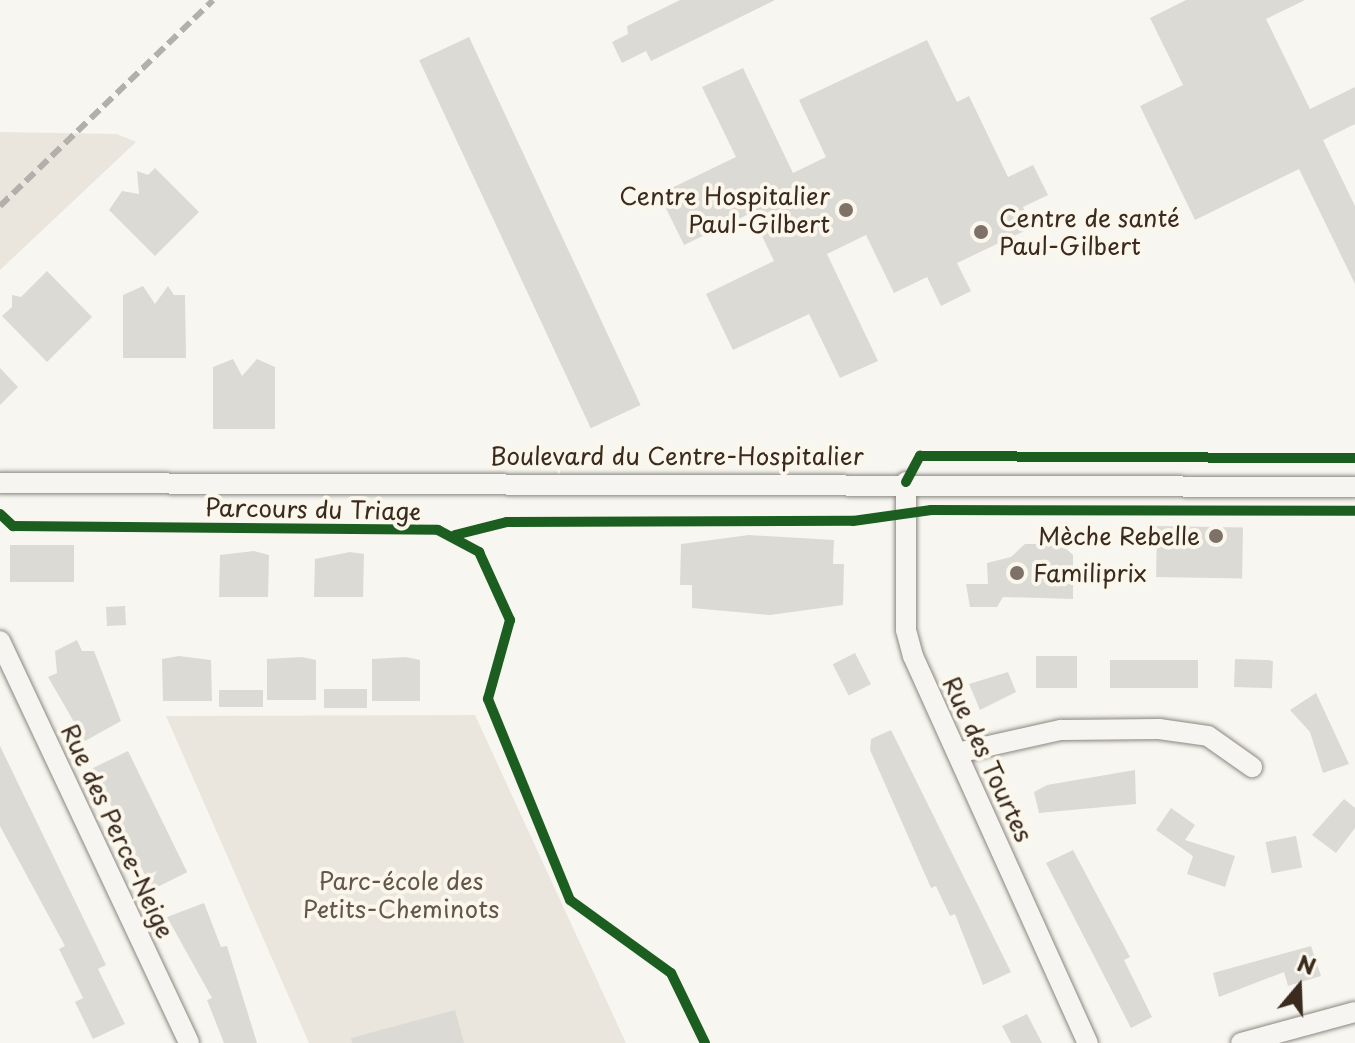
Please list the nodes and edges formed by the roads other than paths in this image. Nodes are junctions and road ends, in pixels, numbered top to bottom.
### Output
1 (906, 482) junction
2 (0, 483) edge
3 (1355, 487) edge
4 (0, 641) edge
5 (957, 753) junction
6 (1252, 767) dead end
7 (1355, 1012) edge
8 (189, 1043) edge
9 (1088, 1043) edge
10 (1241, 1043) edge

1 - 2 street, Boulevard du Centre-Hospitalier
1 - 3 street, Boulevard du Centre-Hospitalier
1 - 5 street, Rue des Tourtes
4 - 8 street, Rue des Perce-Neige
5 - 6 street
5 - 9 street, Rue des Tourtes
7 - 10 street

